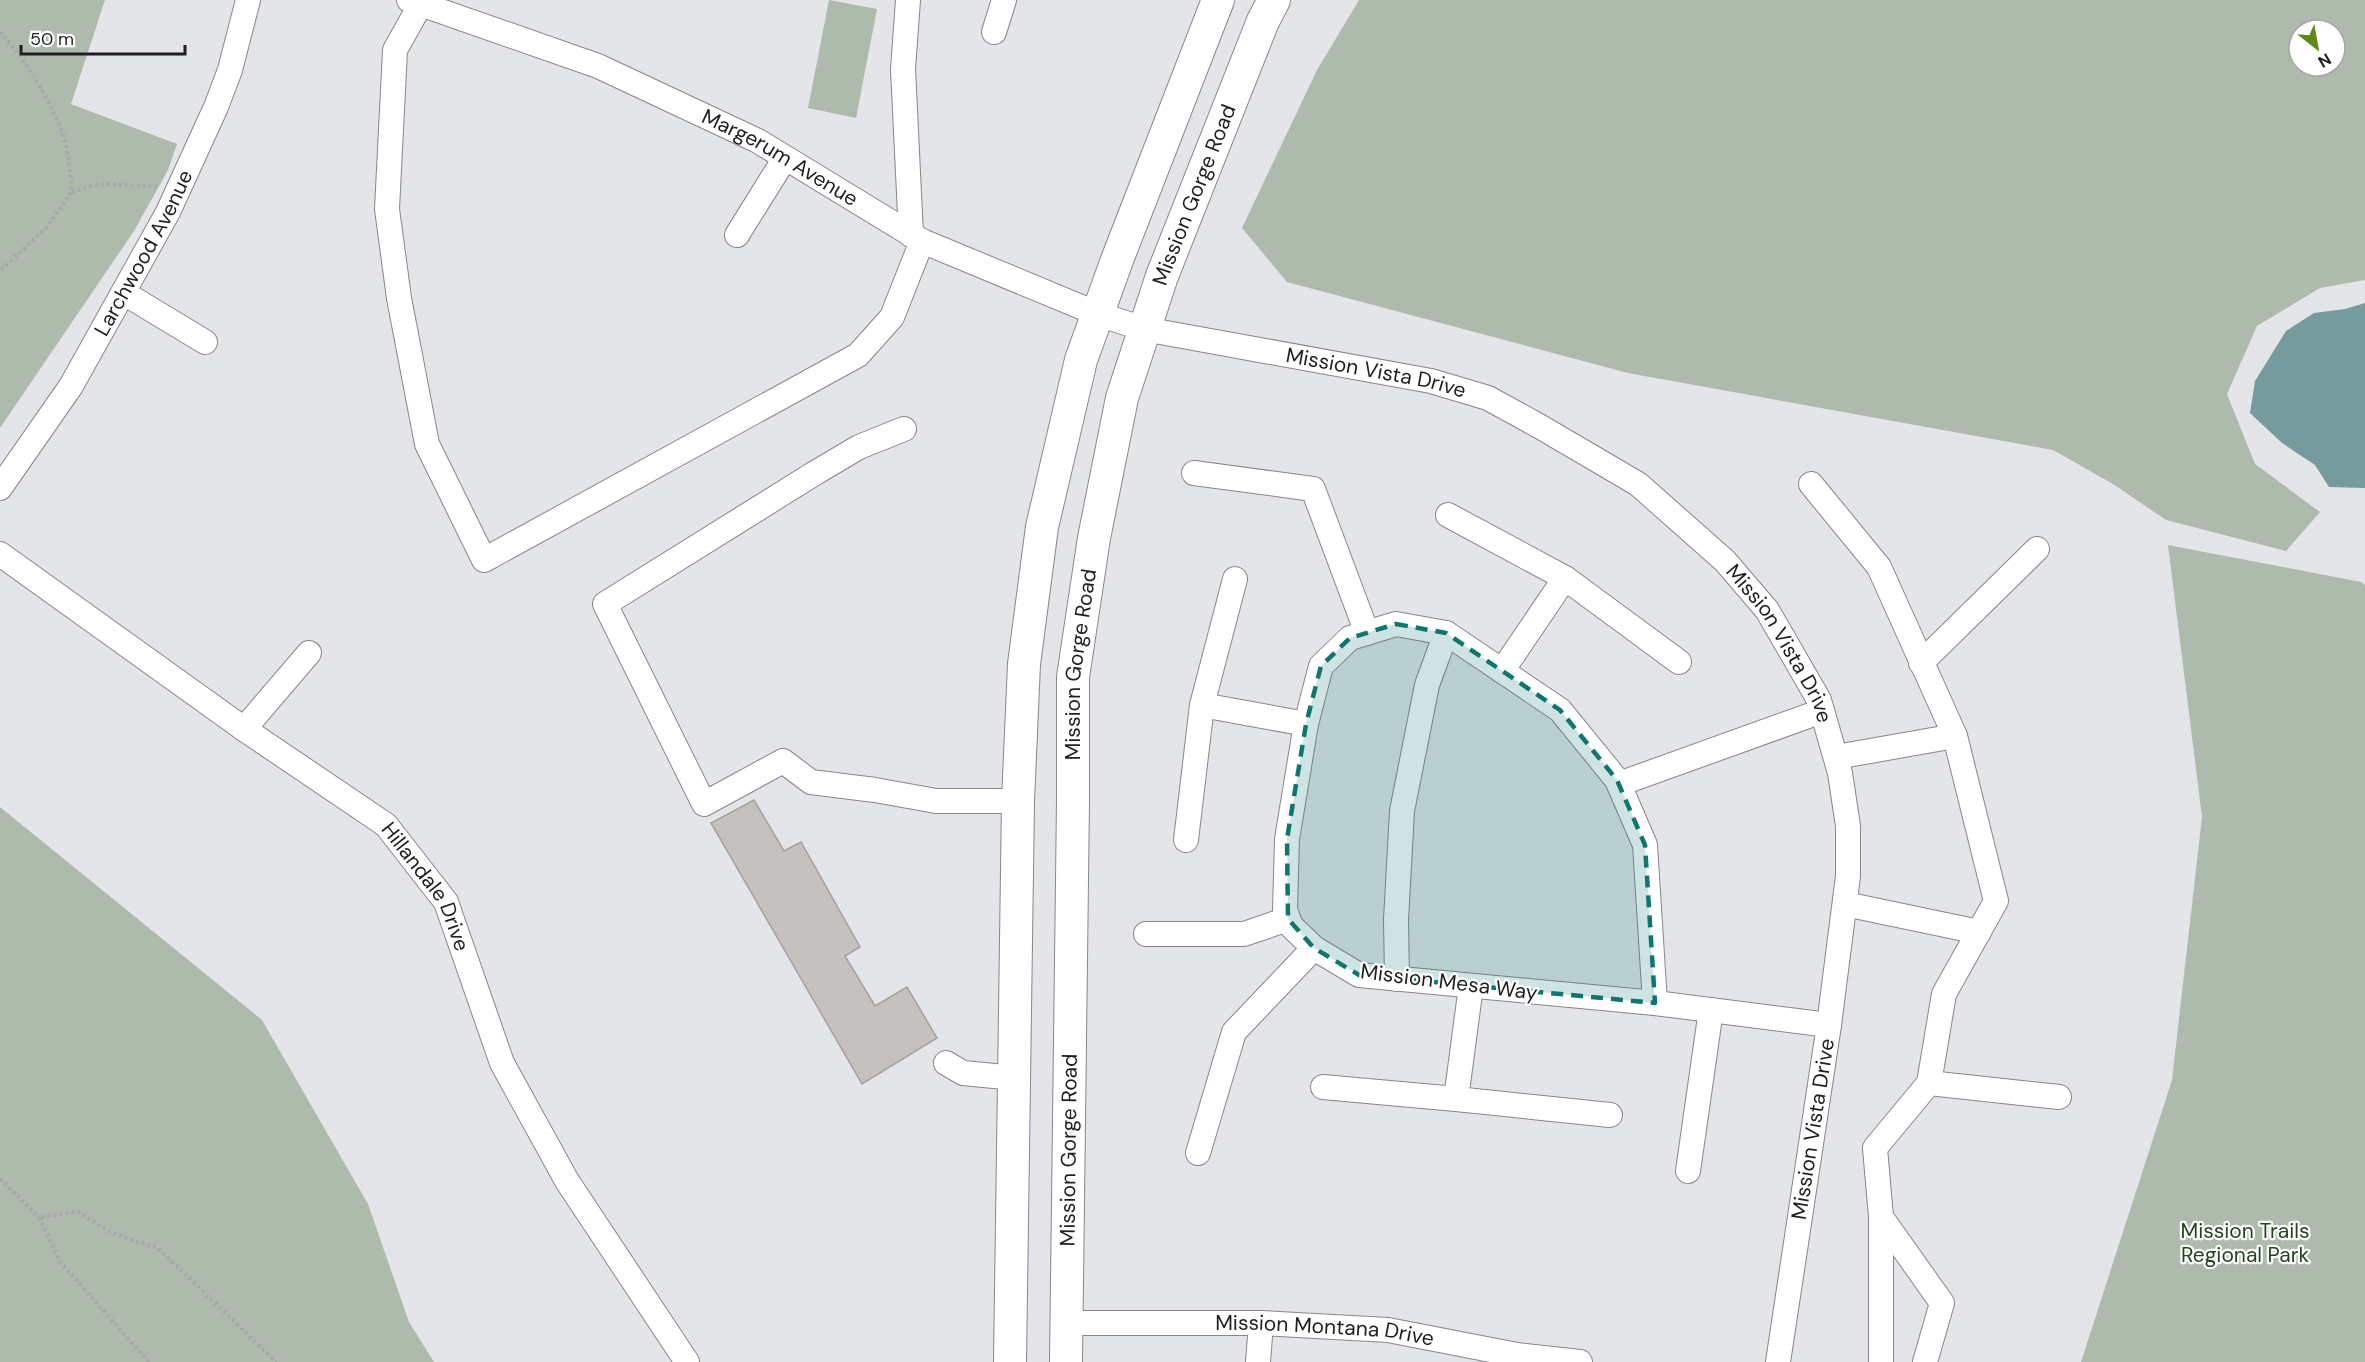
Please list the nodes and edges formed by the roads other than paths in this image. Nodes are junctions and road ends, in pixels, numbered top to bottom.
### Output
1 (248, 0) edge
2 (908, 0) edge
3 (1004, 0) edge
4 (1218, 0) edge
5 (1274, 0) edge
6 (418, 1) edge
7 (994, 32) dead end
8 (785, 158) junction
9 (736, 235) dead end
10 (916, 238) junction
11 (124, 293) junction
12 (1098, 314) junction
13 (1144, 328) junction
14 (205, 342) dead end
15 (904, 429) dead end
16 (1194, 473) dead end
17 (1811, 484) dead end
18 (0, 488) edge
19 (1448, 515) dead end
20 (2037, 549) dead end
21 (0, 554) edge
22 (1565, 578) junction
23 (1235, 579) dead end
24 (1367, 633) junction
25 (1446, 633) junction
26 (309, 653) dead end
27 (1679, 663) dead end
28 (1922, 663) junction
29 (1502, 671) junction
30 (1202, 705) junction
31 (1822, 711) junction
32 (1306, 724) junction
33 (244, 729) junction
34 (1955, 736) junction
35 (1836, 758) junction
36 (1619, 784) junction
37 (1018, 801) junction
38 (1186, 840) dead end
39 (1845, 904) junction
40 (1288, 919) junction
41 (1979, 932) junction
42 (1146, 934) dead end
43 (1314, 948) junction
44 (1396, 979) junction
45 (1472, 986) junction
46 (1655, 1003) junction
47 (1711, 1010) junction
48 (1829, 1025) junction
49 (946, 1063) dead end
50 (1014, 1078) junction
51 (1929, 1083) junction
52 (1323, 1087) dead end
53 (2059, 1097) dead end
54 (1456, 1099) junction
55 (1610, 1115) dead end
56 (1197, 1153) dead end
57 (1688, 1171) dead end
58 (1881, 1217) junction
59 (1067, 1323) junction
60 (1261, 1323) junction
61 (1517, 1358) edge
62 (687, 1362) edge
63 (1010, 1362) edge
64 (1066, 1362) edge
65 (1258, 1362) edge
66 (1580, 1362) edge
67 (1778, 1362) edge
68 (1881, 1362) edge
69 (1925, 1362) edge

1 - 11 street, Larchwood Avenue
2 - 10 street
3 - 7 street
4 - 12 main road
5 - 13 main road, Mission Gorge Road
6 - 8 street, Margerum Avenue
6 - 10 street
8 - 9 street
8 - 10 street, Margerum Avenue
10 - 12 street, Margerum Avenue
11 - 14 street
11 - 18 street, Larchwood Avenue
12 - 13 street, Margerum Avenue
12 - 37 main road
13 - 31 street, Mission Vista Drive
13 - 59 main road, Mission Gorge Road
15 - 37 street
16 - 24 street
17 - 28 street
19 - 22 street
20 - 28 street
21 - 33 street, Hillandale Drive
22 - 27 street
22 - 29 street
23 - 30 street
24 - 25 street
24 - 32 street
25 - 29 street
25 - 44 street
26 - 33 street
28 - 34 street
29 - 36 street
30 - 32 street
30 - 38 street
31 - 35 street, Mission Vista Drive
31 - 36 street
32 - 40 street
33 - 62 street, Hillandale Drive
34 - 35 street
34 - 41 street
35 - 39 street, Mission Vista Drive
36 - 46 street
37 - 50 main road
39 - 41 street
39 - 48 street, Mission Vista Drive
40 - 42 street
40 - 43 street, Mission Mesa Way
41 - 51 street
43 - 44 street, Mission Mesa Way
43 - 56 street
44 - 45 street, Mission Mesa Way
45 - 46 street, Mission Mesa Way
45 - 54 street
46 - 47 street, Mission Mesa Way
47 - 48 street, Mission Mesa Way
47 - 57 street
48 - 67 street, Mission Vista Drive
49 - 50 street
50 - 63 main road
51 - 53 street
51 - 58 street
52 - 54 street
54 - 55 street
58 - 68 street
58 - 69 street
59 - 60 street, Mission Montana Drive
59 - 64 main road, Mission Gorge Road
60 - 61 street, Mission Montana Drive
60 - 65 street
61 - 66 street, Mission Montana Drive

